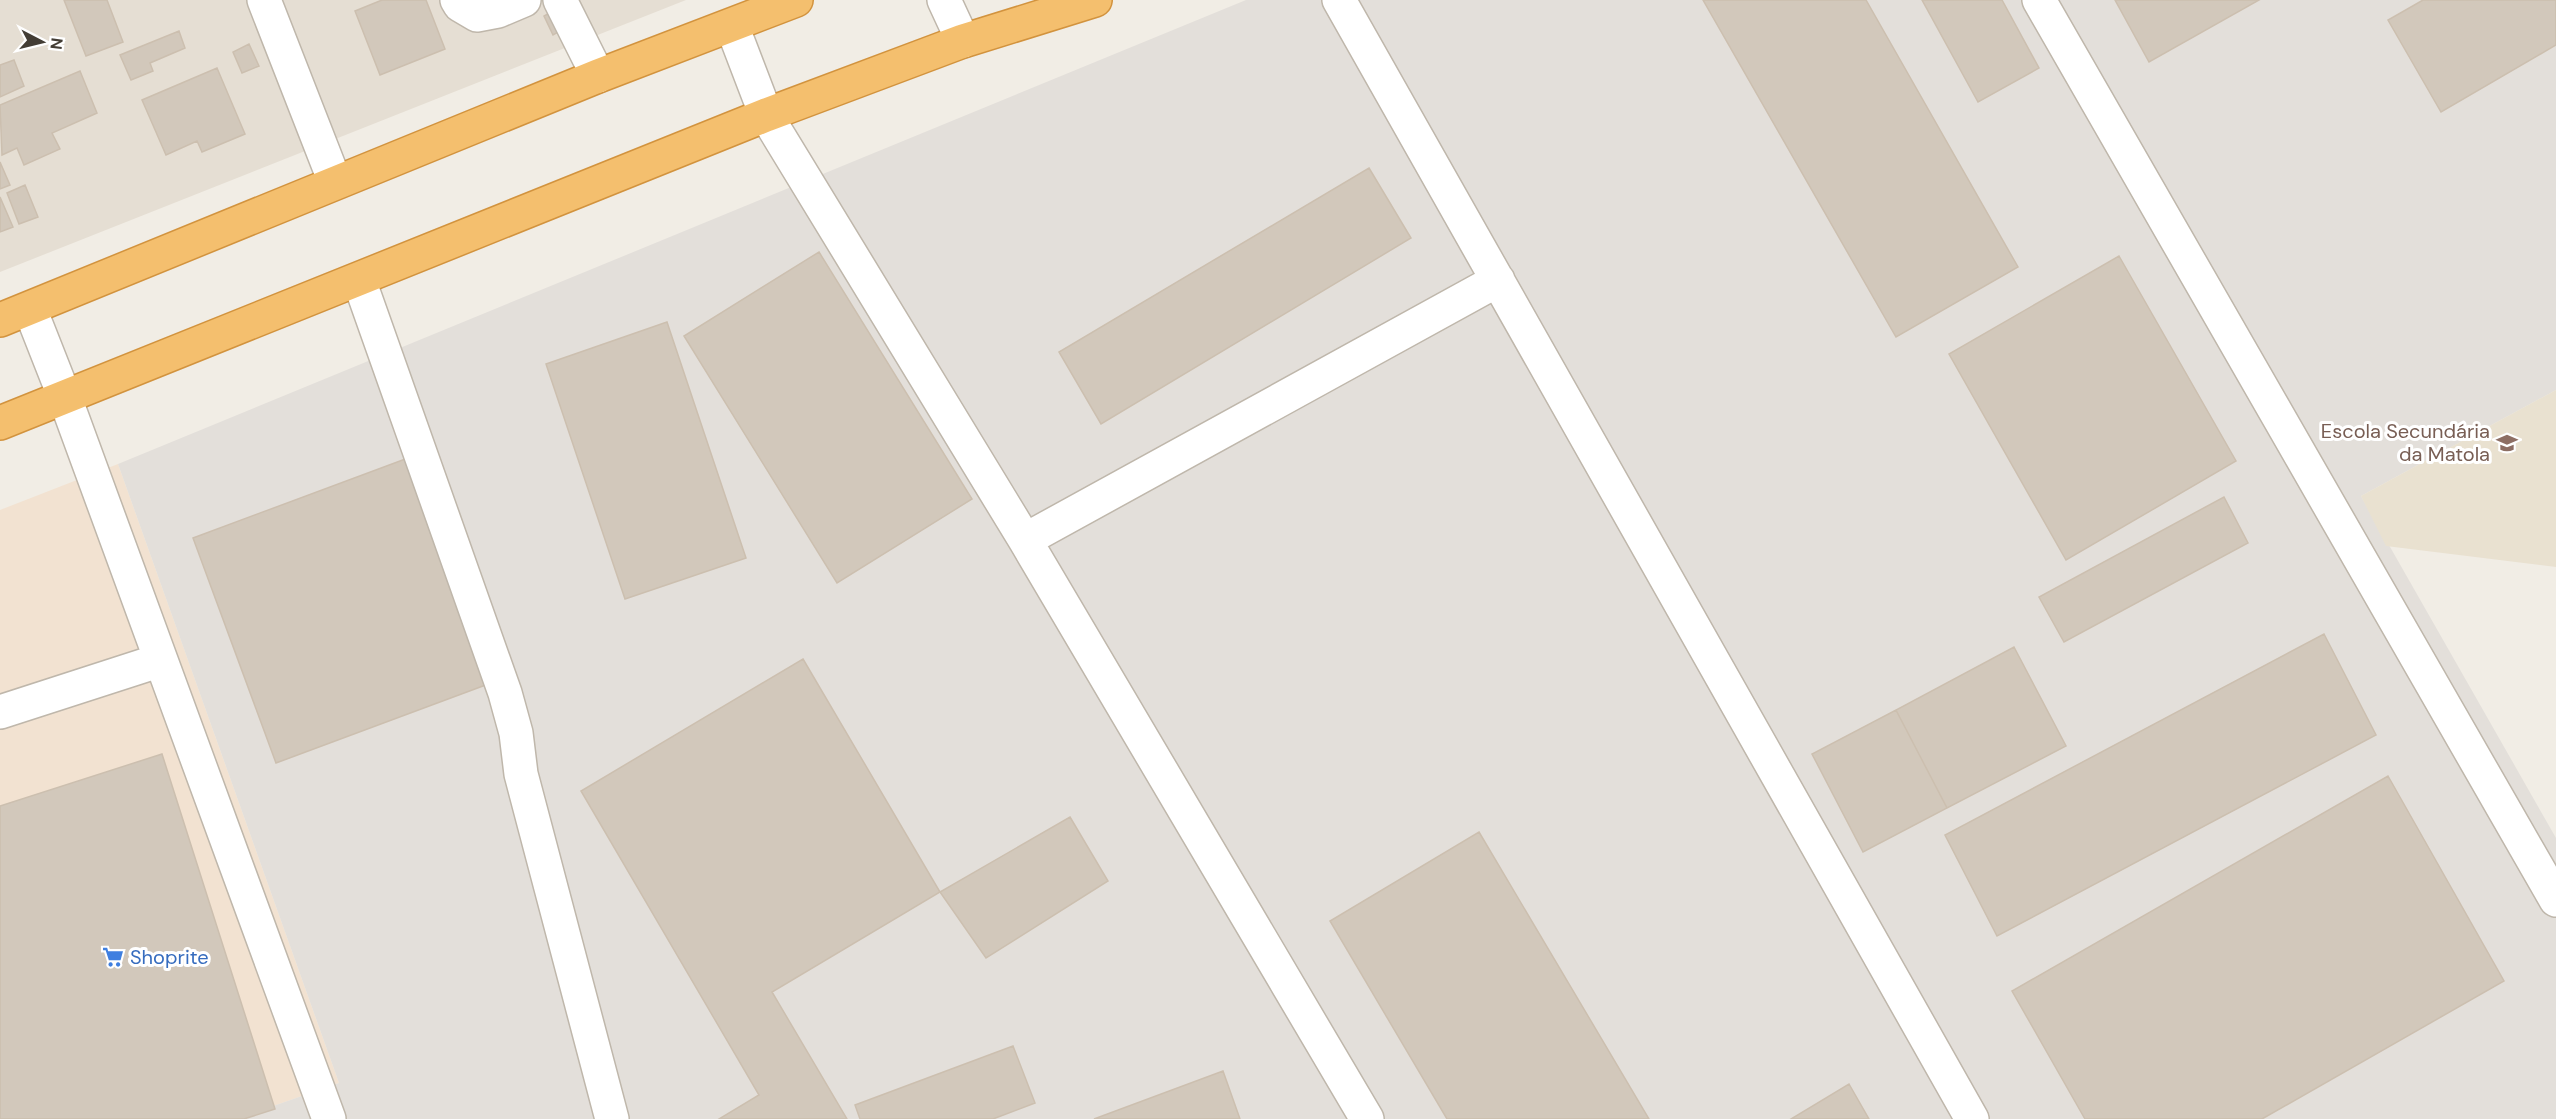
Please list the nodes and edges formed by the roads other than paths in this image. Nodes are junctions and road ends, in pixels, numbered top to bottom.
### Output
1 (457, 0) edge
2 (524, 0) edge
3 (560, 0) edge
4 (796, 0) edge
5 (944, 0) edge
6 (1095, 0) edge
7 (1339, 0) edge
8 (2039, 0) edge
9 (270, 2) edge
10 (732, 26) junction
11 (963, 41) junction
12 (598, 76) junction
13 (766, 115) junction
14 (335, 182) junction
15 (359, 280) junction
16 (1498, 280) junction
17 (15, 314) edge
18 (65, 398) junction
19 (0, 423) edge
20 (1025, 540) junction
21 (161, 660) junction
22 (0, 712) edge
23 (2556, 900) edge
24 (329, 1119) edge
25 (612, 1119) edge
26 (1368, 1119) edge
27 (1972, 1119) edge

1 - 2 street
3 - 12 street
4 - 10 highway
5 - 11 street
6 - 11 highway
7 - 16 street
8 - 23 street
9 - 14 street
10 - 12 highway
10 - 13 street
11 - 13 highway
12 - 14 highway
13 - 15 highway
13 - 20 street
14 - 17 highway
15 - 18 highway
15 - 25 street
16 - 20 street
16 - 27 street
17 - 18 street
18 - 19 highway
18 - 21 street
20 - 26 street
21 - 22 street
21 - 24 street

